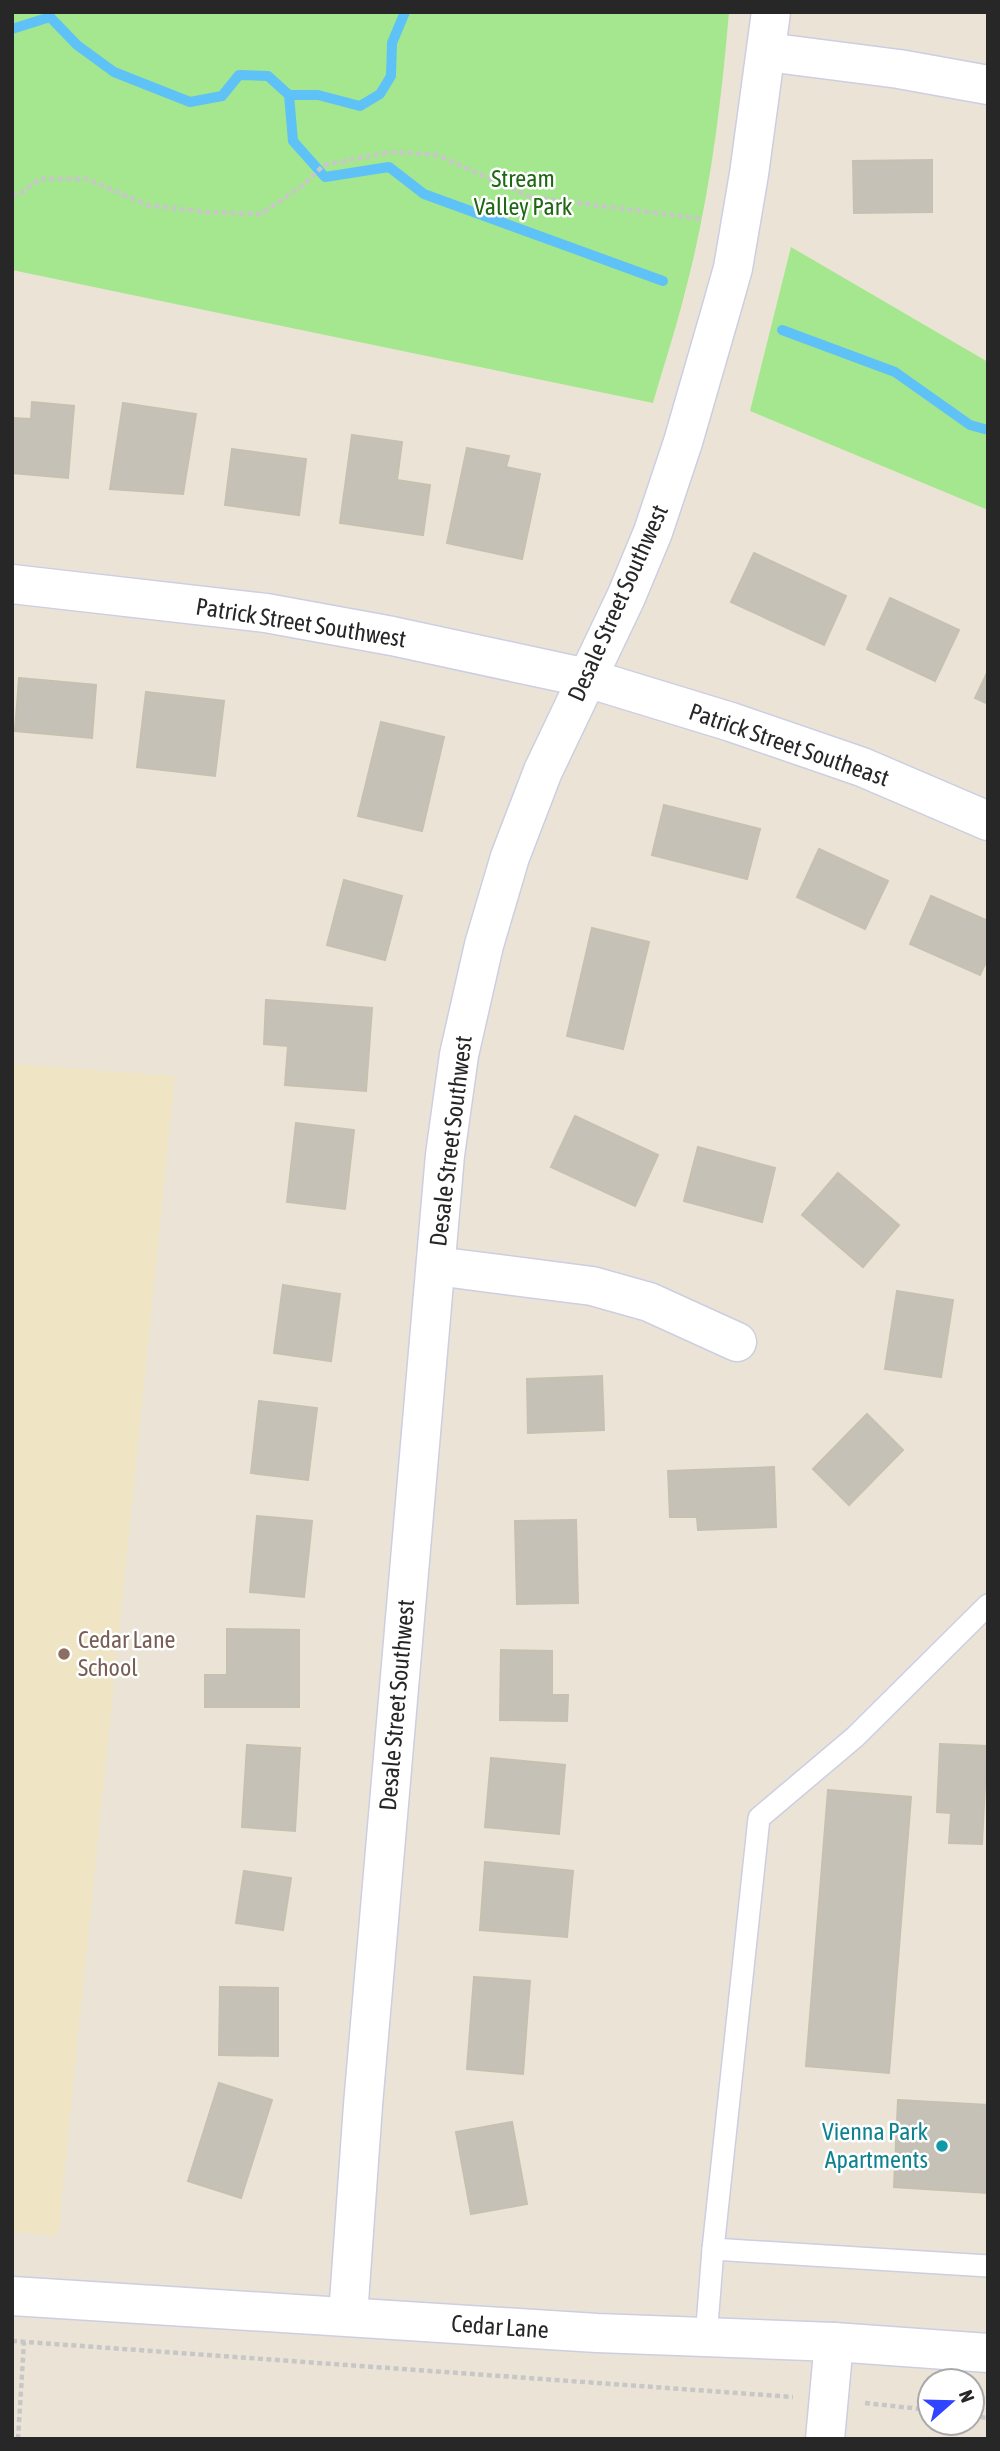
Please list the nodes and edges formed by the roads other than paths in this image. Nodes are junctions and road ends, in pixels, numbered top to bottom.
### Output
1 (771, 12) edge
2 (767, 52) junction
3 (988, 85) edge
4 (12, 584) edge
5 (587, 678) junction
6 (988, 821) edge
7 (436, 1266) junction
8 (737, 1342) dead end
9 (988, 1605) edge
10 (713, 2249) junction
11 (988, 2266) edge
12 (19, 2297) edge
13 (348, 2316) junction
14 (706, 2338) junction
15 (834, 2343) junction
16 (988, 2353) edge
17 (825, 2439) edge

1 - 2 street, Desale Street Southwest
2 - 3 street
2 - 5 street, Desale Street Southwest
4 - 5 street, Patrick Street Southwest
5 - 6 street, Patrick Street Southeast
5 - 7 street, Desale Street Southwest
7 - 8 street
7 - 13 street, Desale Street Southwest
9 - 10 lane
10 - 11 lane
10 - 14 lane
12 - 13 street, Cedar Lane
13 - 14 street, Cedar Lane
14 - 15 street, Cedar Lane
15 - 16 street, Cedar Lane
15 - 17 street

